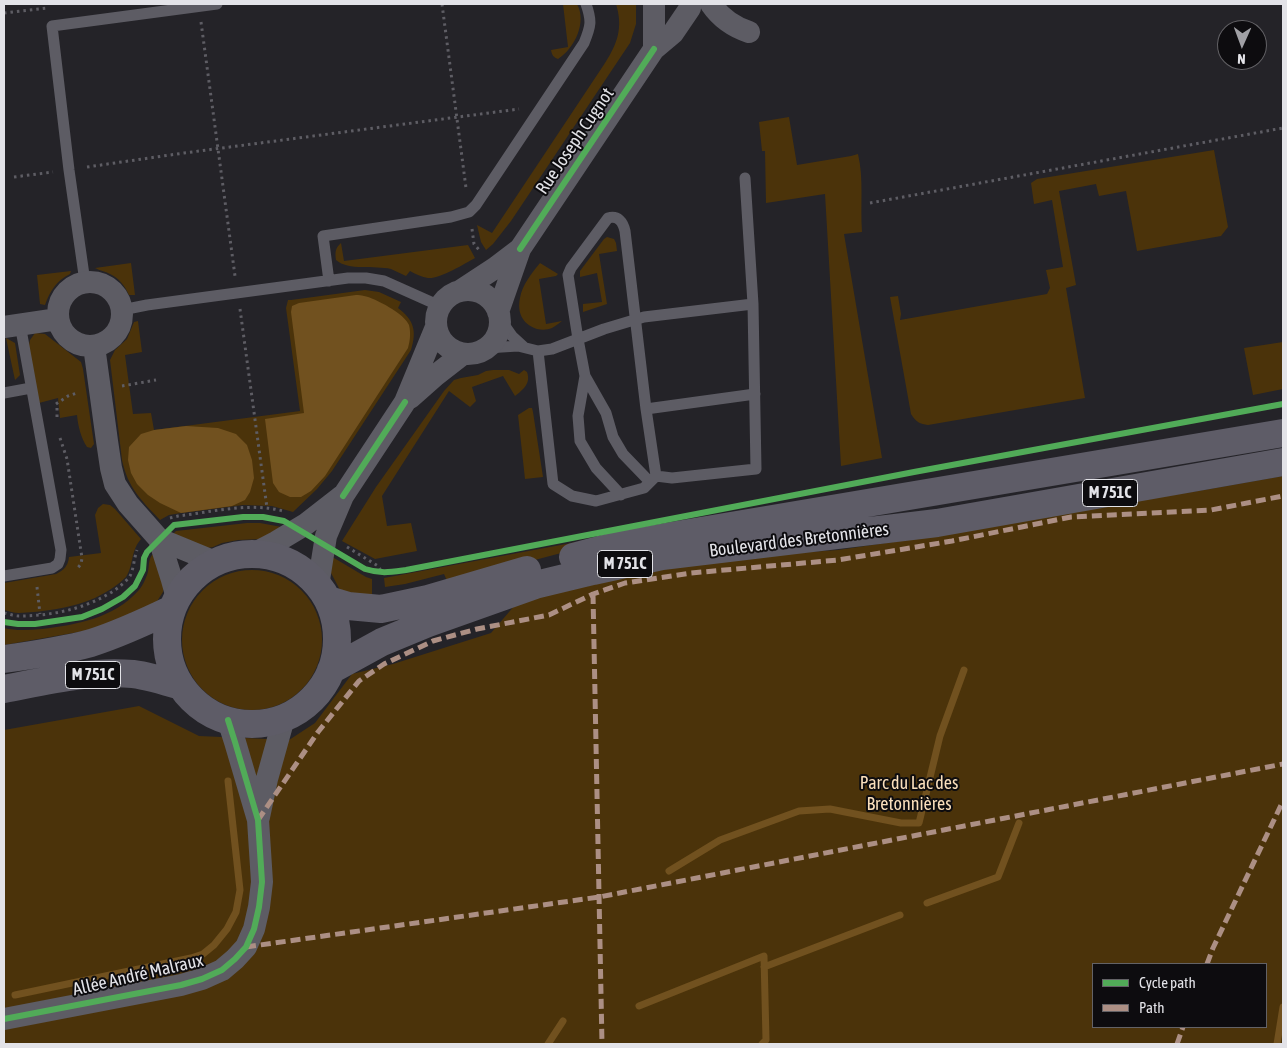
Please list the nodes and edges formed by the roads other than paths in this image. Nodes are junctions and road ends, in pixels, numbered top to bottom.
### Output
1 (217, 4) edge
2 (586, 4) edge
3 (654, 4) edge
4 (667, 4) edge
5 (701, 5) edge
6 (750, 32) dead end
7 (654, 49) junction
8 (745, 178) dead end
9 (520, 249) junction
10 (329, 281) junction
11 (85, 282) junction
12 (460, 291) junction
13 (753, 304) junction
14 (122, 310) junction
15 (438, 316) junction
16 (499, 316) junction
17 (58, 319) junction
18 (635, 319) junction
19 (12, 326) edge
20 (578, 339) junction
21 (94, 346) junction
22 (486, 348) junction
23 (526, 348) junction
24 (538, 351) junction
25 (463, 354) junction
26 (585, 376) junction
27 (31, 388) junction
28 (4, 393) edge
29 (755, 394) junction
30 (405, 402) junction
31 (646, 409) junction
32 (1283, 433) edge
33 (1283, 462) edge
34 (653, 479) junction
35 (621, 494) junction
36 (343, 496) junction
37 (159, 539) junction
38 (253, 554) junction
39 (215, 562) junction
40 (4, 576) edge
41 (323, 593) junction
42 (175, 604) junction
43 (4, 659) edge
44 (331, 670) junction
45 (181, 686) junction
46 (4, 689) edge
47 (284, 718) junction
48 (228, 720) junction
49 (258, 820) junction
50 (4, 1019) edge

1 - 11 lane
2 - 10 lane
3 - 7 street
4 - 5 street
5 - 6 street
5 - 7 street, Rue Joseph Cugnot
7 - 9 street, Rue Joseph Cugnot
8 - 13 lane
9 - 12 street, Rue Joseph Cugnot
9 - 16 street, Rue Joseph Cugnot
10 - 14 lane
10 - 15 lane
11 - 14 street
11 - 17 street
12 - 15 street
12 - 16 street
13 - 18 lane
13 - 29 lane
14 - 21 street
15 - 25 street
15 - 30 street
16 - 22 street
16 - 23 lane
17 - 19 street
17 - 21 street
18 - 20 lane
18 - 20 lane
18 - 31 lane
19 - 27 lane
20 - 24 lane
20 - 26 lane
21 - 37 street
22 - 23 lane
22 - 25 street
23 - 24 lane
24 - 35 lane
25 - 30 street
26 - 34 lane
26 - 35 lane
27 - 28 lane
27 - 40 lane
29 - 31 lane
29 - 34 lane
30 - 36 street
31 - 34 lane
32 - 41 main road, Boulevard des Bretonnières / M 751C
33 - 44 main road, Boulevard des Bretonnières / M 751C
34 - 35 lane
36 - 38 street
36 - 41 street
37 - 39 street
37 - 42 street
38 - 39 main road, M 751C
38 - 41 main road, M 751C
39 - 42 main road, M 751C
41 - 44 main road, M 751C
42 - 43 main road, M 751C
42 - 45 main road, M 751C
44 - 47 main road, M 751C
45 - 46 main road, M 751C
45 - 48 main road, M 751C
47 - 48 main road, M 751C
47 - 49 street, Allée André Malraux
48 - 49 street, Allée André Malraux
49 - 50 street, Allée André Malraux

